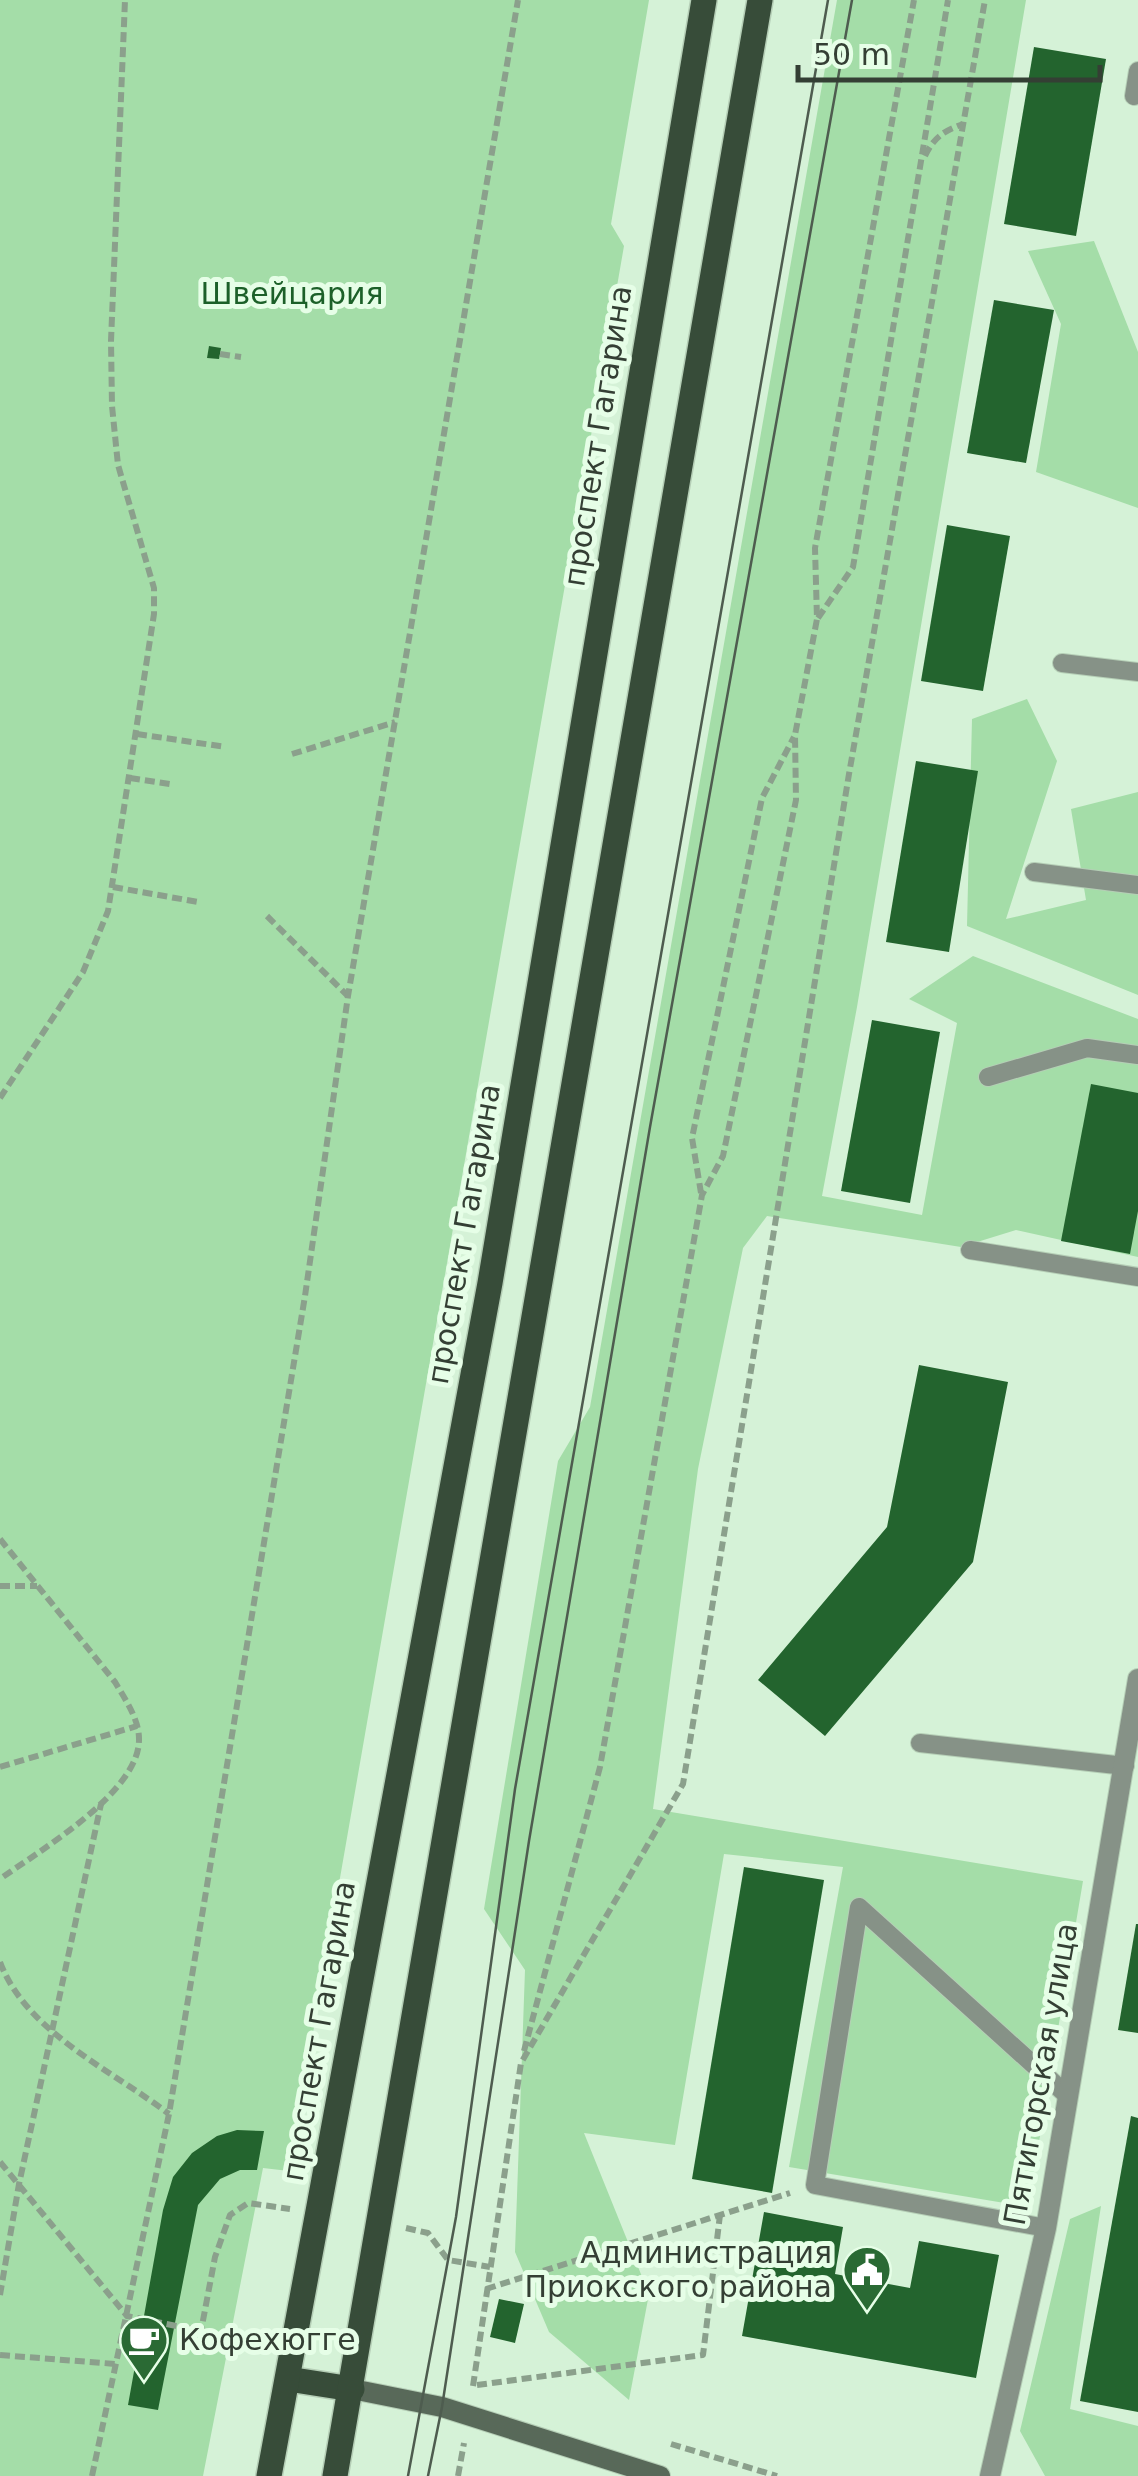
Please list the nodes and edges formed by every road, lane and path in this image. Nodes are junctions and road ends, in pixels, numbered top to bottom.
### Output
1 (125, 0) edge
2 (518, 0) edge
3 (704, 0) edge
4 (760, 0) edge
5 (914, 0) edge
6 (948, 0) edge
7 (985, 0) edge
8 (1138, 71) edge
9 (1134, 96) dead end
10 (963, 124) junction
11 (920, 166) junction
12 (220, 354) dead end
13 (241, 357) dead end
14 (817, 620) junction
15 (1062, 663) dead end
16 (1138, 672) edge
17 (396, 722) junction
18 (136, 734) junction
19 (795, 735) junction
20 (226, 747) dead end
21 (292, 754) dead end
22 (130, 778) junction
23 (170, 784) dead end
24 (1034, 872) dead end
25 (1138, 885) edge
26 (112, 887) junction
27 (198, 902) dead end
28 (267, 916) dead end
29 (348, 996) junction
30 (1138, 1054) edge
31 (988, 1077) dead end
32 (0, 1098) edge
33 (702, 1195) junction
34 (970, 1250) dead end
35 (1138, 1277) edge
36 (0, 1539) edge
37 (0, 1586) edge
38 (38, 1586) junction
39 (1138, 1679) edge
40 (137, 1726) junction
41 (920, 1744) dead end
42 (1124, 1766) junction
43 (0, 1767) edge
44 (101, 1804) junction
45 (0, 1879) edge
46 (0, 1962) edge
47 (54, 2033) junction
48 (521, 2063) junction
49 (1068, 2096) junction
50 (169, 2114) junction
51 (0, 2162) edge
52 (19, 2184) junction
53 (815, 2185) junction
54 (720, 2215) junction
55 (1046, 2228) junction
56 (486, 2289) junction
57 (0, 2295) edge
58 (127, 2316) junction
59 (0, 2355) edge
60 (116, 2364) junction
61 (288, 2379) junction
62 (473, 2386) junction
63 (352, 2389) junction
64 (468, 2416) junction
65 (465, 2439) dead end
66 (92, 2476) edge
67 (270, 2476) edge
68 (335, 2476) edge
69 (460, 2476) edge
70 (660, 2476) edge
71 (990, 2476) edge

1 - 18 path
2 - 17 path
3 - 61 main road, проспект Гагарина
4 - 63 main road
5 - 14 path
6 - 11 path
7 - 10 path
8 - 9 lane
10 - 11 path
10 - 48 path
11 - 14 path
12 - 13 path
14 - 19 path
15 - 16 lane
17 - 21 path
17 - 29 path
18 - 20 path
18 - 22 path
19 - 33 path
19 - 33 path
22 - 23 path
22 - 26 path
24 - 25 lane
26 - 27 path
26 - 32 path
28 - 29 path
29 - 50 path
30 - 31 lane
33 - 48 path
34 - 35 lane
36 - 38 path
37 - 38 path
38 - 40 path
39 - 42 street, Пятигорская улица
40 - 43 path
40 - 44 path
41 - 42 lane
42 - 49 street, Пятигорская улица
44 - 45 path
44 - 47 path
46 - 47 path
47 - 50 path
47 - 52 path
48 - 56 path
49 - 53 lane
49 - 55 street, Пятигорская улица
50 - 58 path
51 - 52 path
52 - 57 path
52 - 58 path
53 - 54 path
53 - 55 lane
54 - 56 path
54 - 62 path
55 - 71 street, Пятигорская улица
56 - 62 path
58 - 60 path
59 - 60 path
60 - 66 path
61 - 63 main road
61 - 67 main road, проспект Гагарина
62 - 64 path
63 - 64 street
63 - 68 main road
64 - 70 street
65 - 69 path

